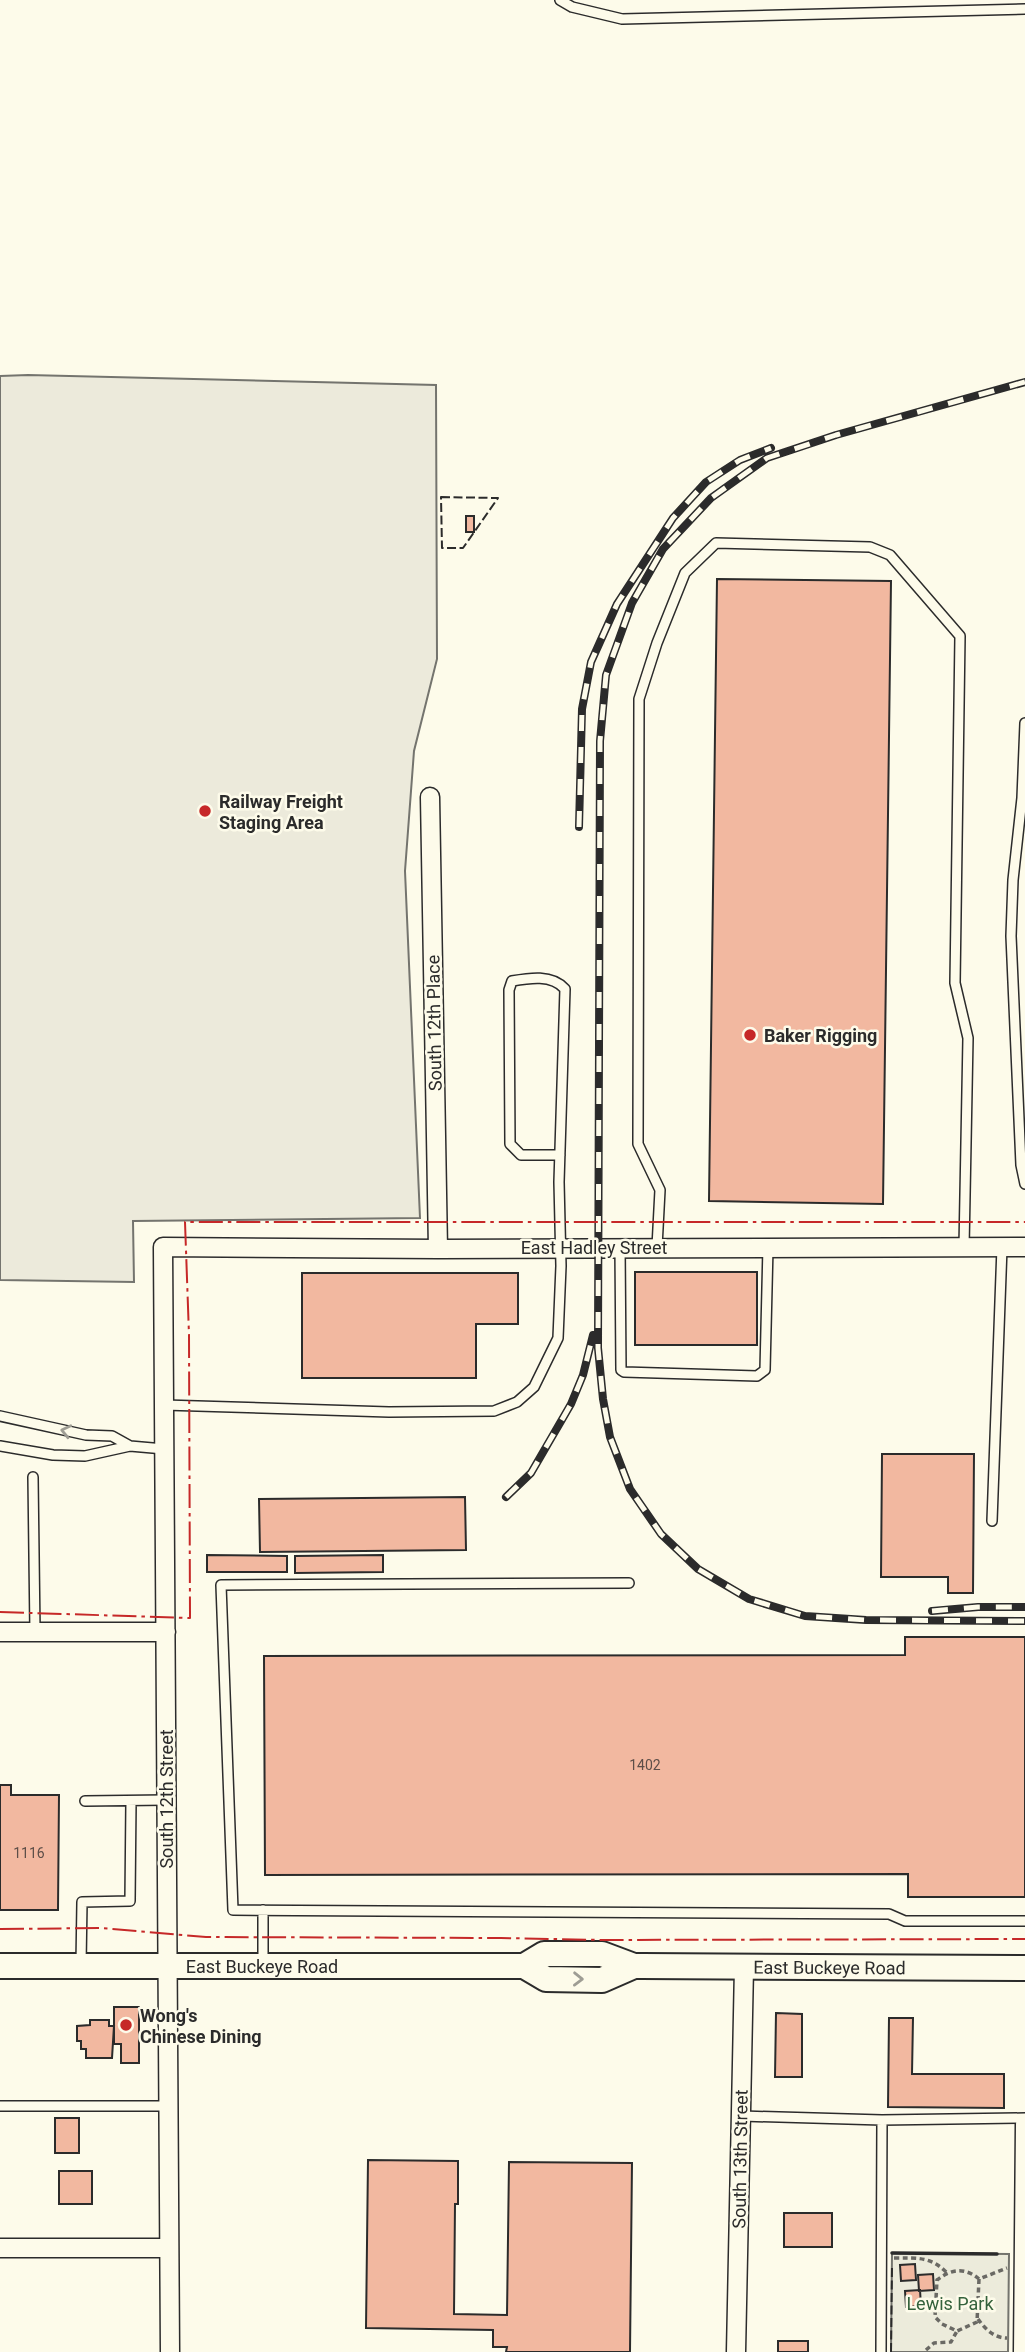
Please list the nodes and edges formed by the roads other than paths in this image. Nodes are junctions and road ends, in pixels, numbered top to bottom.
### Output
1 (561, 0) edge
2 (1025, 9) edge
3 (1025, 723) edge
4 (430, 797) dead end
5 (560, 1155) junction
6 (1025, 1184) edge
7 (163, 1247) joint
8 (559, 1247) junction
9 (620, 1247) junction
10 (657, 1247) junction
11 (768, 1247) junction
12 (964, 1247) junction
13 (1002, 1247) junction
14 (1025, 1247) edge
15 (438, 1249) junction
16 (164, 1405) junction
17 (0, 1416) edge
18 (0, 1446) edge
19 (130, 1446) junction
20 (164, 1449) junction
21 (33, 1477) dead end
22 (992, 1521) dead end
23 (629, 1583) dead end
24 (0, 1632) edge
25 (35, 1632) junction
26 (166, 1632) junction
27 (166, 1800) junction
28 (85, 1801) dead end
29 (131, 1801) junction
30 (263, 1910) junction
31 (1025, 1921) edge
32 (0, 1966) edge
33 (81, 1966) junction
34 (167, 1966) junction
35 (264, 1966) junction
36 (744, 1967) junction
37 (1025, 1968) edge
38 (0, 2106) edge
39 (168, 2106) junction
40 (742, 2116) junction
41 (1025, 2118) edge
42 (882, 2120) junction
43 (1025, 2124) edge
44 (0, 2248) edge
45 (169, 2248) junction
46 (1024, 2267) edge
47 (1023, 2345) edge
48 (170, 2352) edge
49 (736, 2352) edge
50 (881, 2352) edge

1 - 2 lane
3 - 6 lane
4 - 15 street, South 12th Place
5 - 5 lane
5 - 8 lane
7 - 15 street, East Hadley Street
7 - 16 street, South 12th Street
8 - 9 street, East Hadley Street
8 - 15 street, East Hadley Street
8 - 16 lane
9 - 10 street, East Hadley Street
9 - 11 lane
10 - 11 street, East Hadley Street
10 - 12 lane
11 - 12 street, East Hadley Street
12 - 13 street, East Hadley Street
13 - 14 street, East Hadley Street
13 - 22 lane
16 - 20 street, South 12th Street
19 -> 17 lane
18 - 19 lane
19 - 20 lane
20 - 26 street, South 12th Street
21 - 25 lane
23 - 30 lane
24 - 25 street
25 - 26 street
26 - 27 street, South 12th Street
27 - 29 lane
27 - 34 street, South 12th Street
28 - 29 lane
29 - 33 lane
30 - 31 lane
30 - 35 lane
32 - 33 main road, East Buckeye Road
33 - 34 main road, East Buckeye Road
34 - 35 main road, East Buckeye Road
34 - 39 street, South 12th Street
35 - 36 main road, East Buckeye Road
36 - 37 main road, East Buckeye Road
36 - 40 street, South 13th Street
38 - 39 lane
39 - 45 street, South 12th Street
40 - 42 lane
40 - 49 street, South 13th Street
41 - 42 lane
42 - 50 lane
43 - 46 street
44 - 45 street
45 - 48 street, South 12th Street
46 - 47 street

